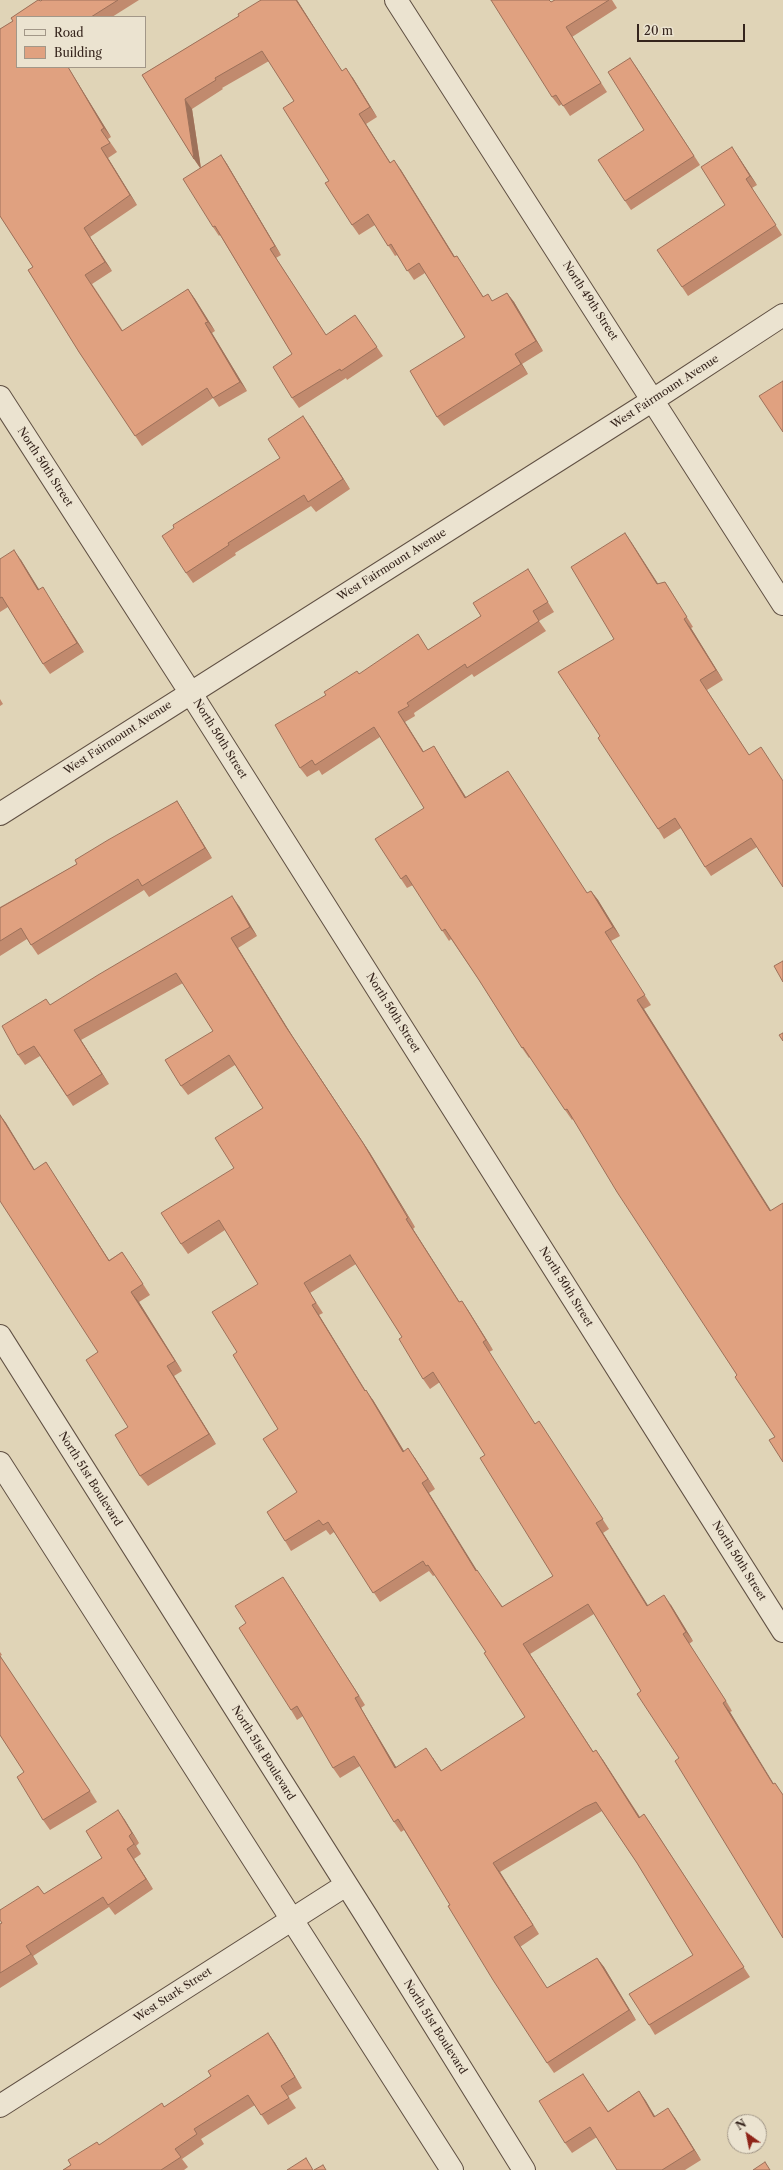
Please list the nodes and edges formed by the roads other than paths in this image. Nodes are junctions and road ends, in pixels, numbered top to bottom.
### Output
1 (396, 0) edge
2 (783, 315) edge
3 (0, 397) edge
4 (654, 400) junction
5 (783, 604) edge
6 (190, 692) junction
7 (0, 814) edge
8 (0, 1336) edge
9 (0, 1462) edge
10 (783, 1631) edge
11 (346, 1885) junction
12 (290, 1919) junction
13 (0, 2106) edge
14 (452, 2170) edge
15 (524, 2170) edge

1 - 4 street, North 49th Street
2 - 4 street, West Fairmount Avenue
3 - 6 street, North 50th Street
4 - 5 street, North 49th Street
4 - 6 street, West Fairmount Avenue
6 - 7 street, West Fairmount Avenue
6 - 10 street, North 50th Street
8 - 11 street, North 51st Boulevard
9 - 12 street
11 - 12 street, West Stark Street
11 - 15 street, North 51st Boulevard
12 - 13 street, West Stark Street
12 - 14 street

